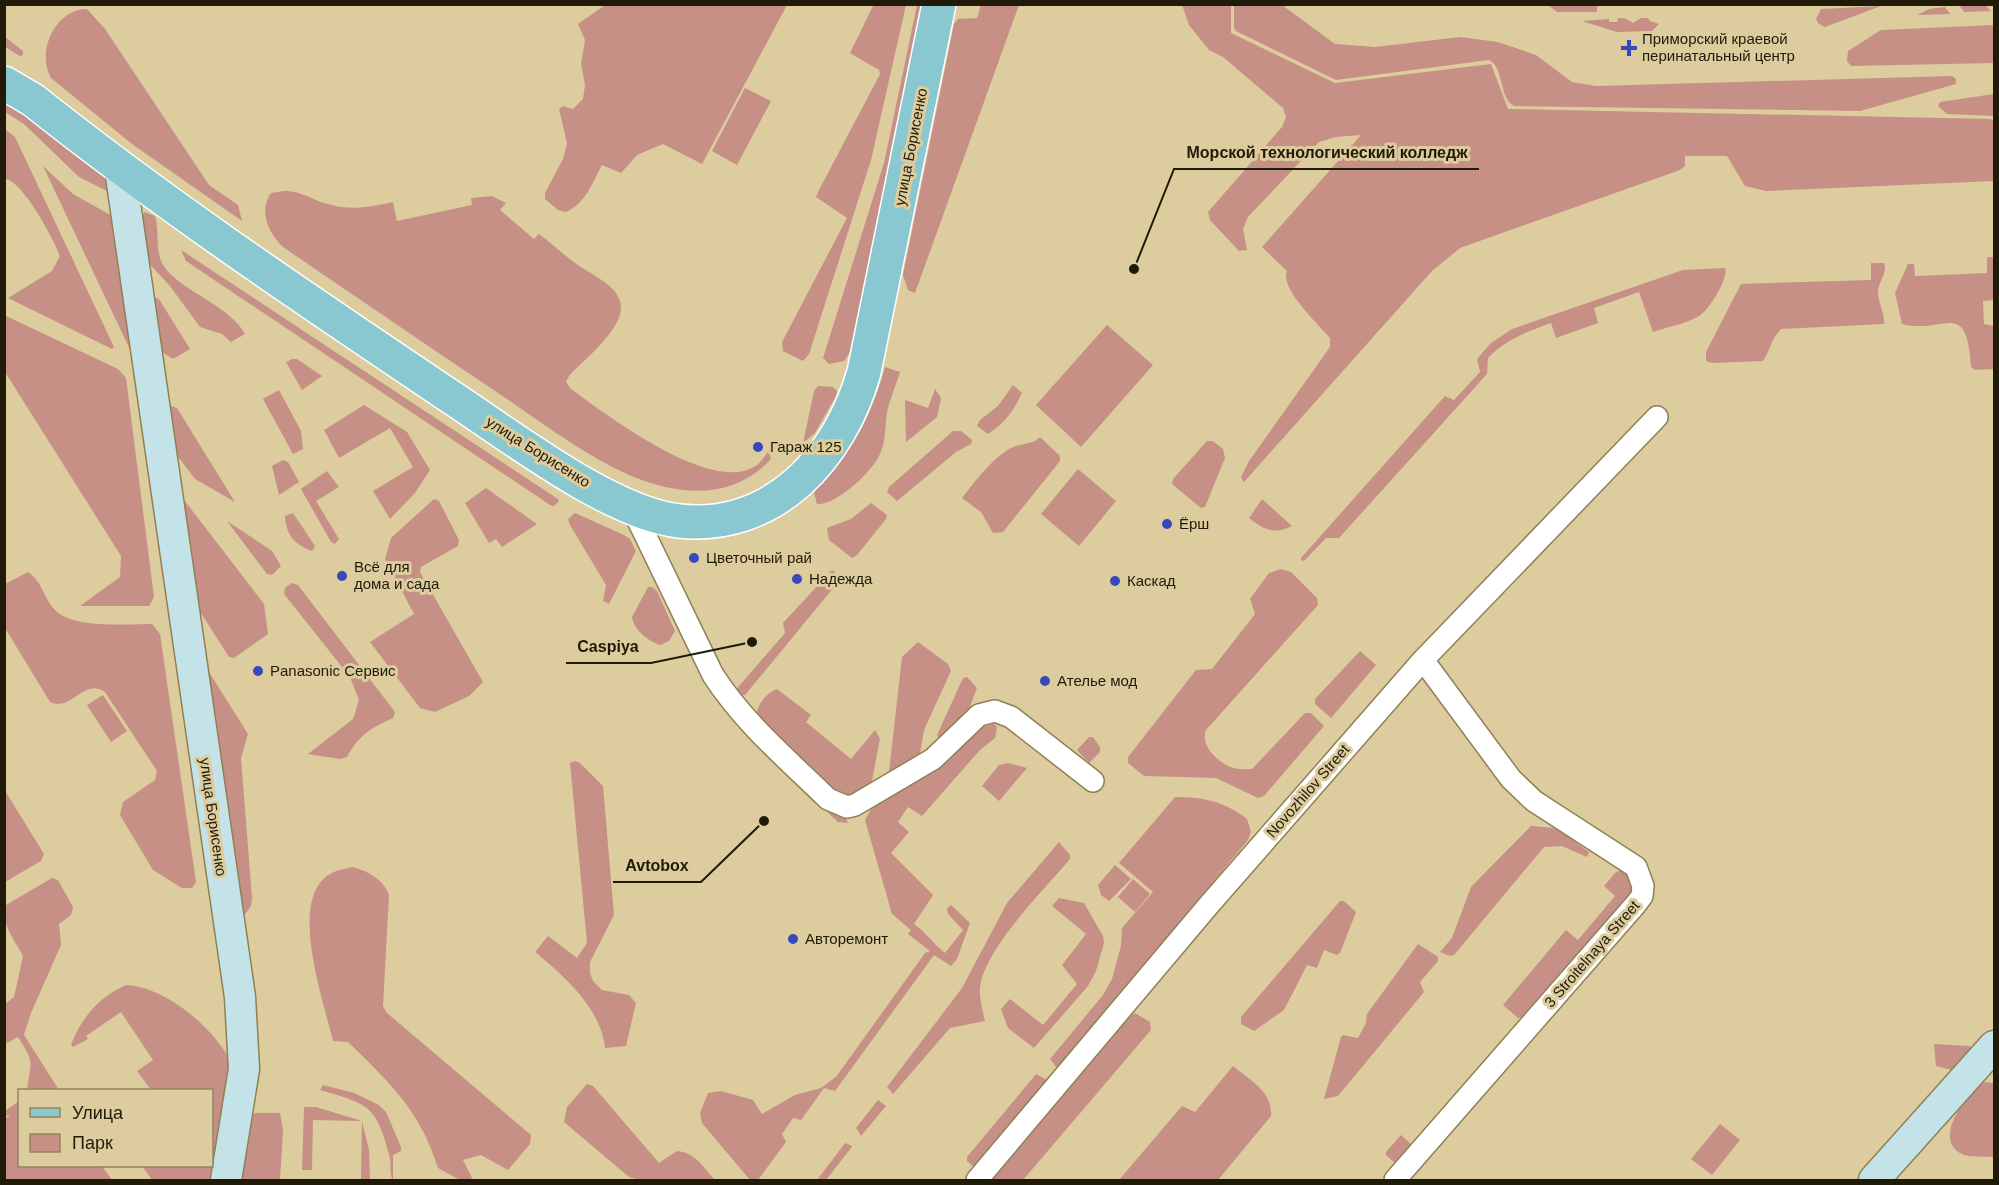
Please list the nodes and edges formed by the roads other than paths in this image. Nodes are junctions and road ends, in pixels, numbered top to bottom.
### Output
1 (939, 4) edge
2 (4, 83) edge
3 (120, 169) junction
4 (1657, 417) dead end
5 (632, 508) junction
6 (1423, 660) junction
7 (1093, 781) dead end
8 (1995, 1046) edge
9 (226, 1180) edge
10 (977, 1180) edge
11 (1395, 1180) edge
12 (1874, 1180) edge

1 - 5 main road, улица Борисенко
2 - 3 main road, улица Борисенко
3 - 5 main road, улица Борисенко
3 - 9 main road, улица Борисенко
4 - 6 street, Novozhilov Street
5 - 7 street
6 - 10 street, Novozhilov Street
6 - 11 street, 3 Stroitelnaya Street
8 - 12 main road

